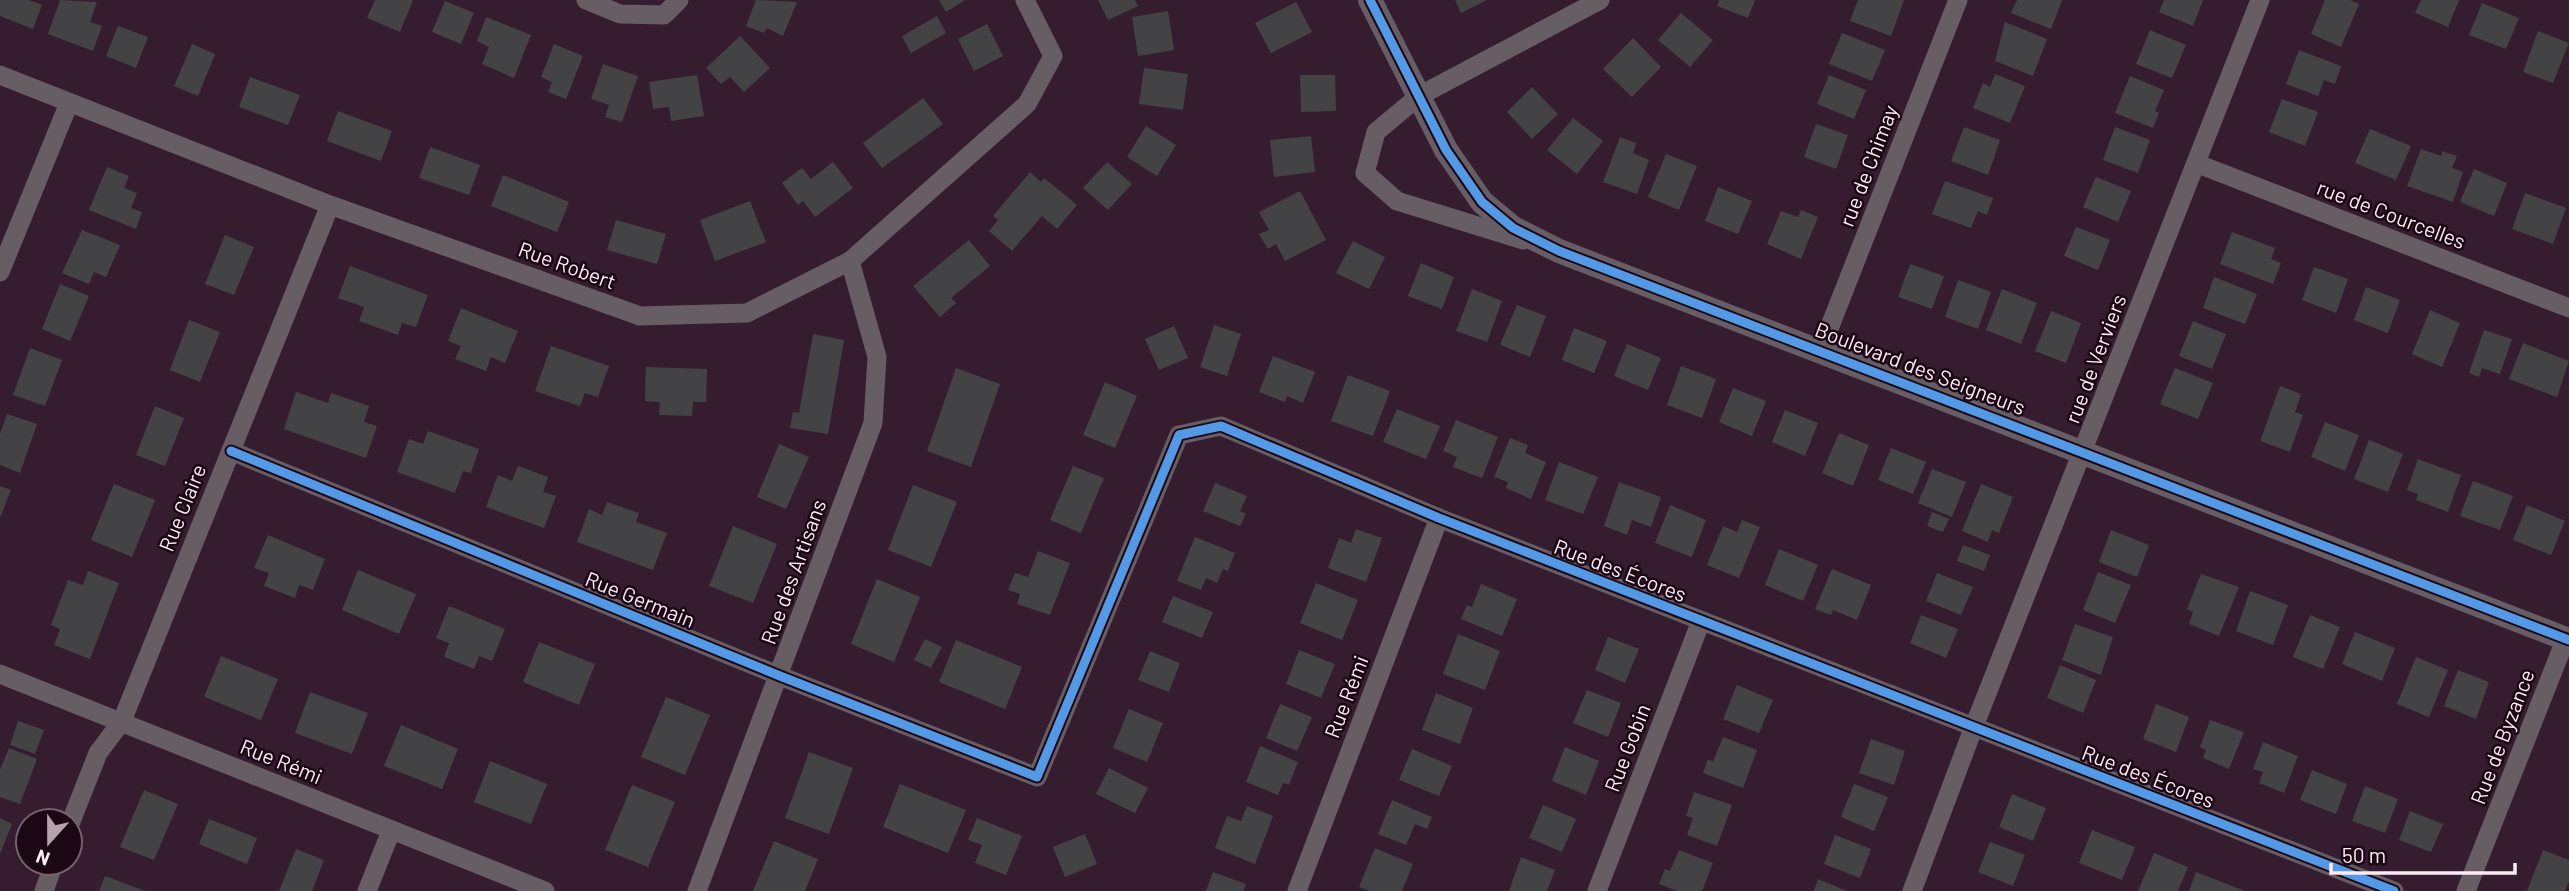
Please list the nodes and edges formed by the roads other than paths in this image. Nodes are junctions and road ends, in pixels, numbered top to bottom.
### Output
1 (586, 0) edge
2 (679, 0) edge
3 (1025, 0) edge
4 (1370, 0) edge
5 (1600, 0) edge
6 (1958, 0) edge
7 (2260, 0) edge
8 (0, 75) edge
9 (1419, 96) junction
10 (69, 103) junction
11 (2197, 164) junction
12 (330, 205) junction
13 (1559, 251) junction
14 (849, 261) junction
15 (0, 272) edge
16 (2569, 308) edge
17 (1821, 349) junction
18 (231, 451) junction
19 (2084, 452) junction
20 (1438, 518) junction
21 (1701, 621) junction
22 (2567, 639) edge
23 (0, 674) edge
24 (780, 676) junction
25 (122, 721) junction
26 (1973, 729) junction
27 (1037, 777) joint
28 (77, 807) edge
29 (391, 831) junction
30 (367, 891) edge
31 (545, 891) edge
32 (697, 891) edge
33 (1297, 891) edge
34 (1597, 891) edge
35 (1912, 891) edge
36 (2394, 891) edge
37 (2466, 891) edge

1 - 2 street
3 - 14 street, Rue Robert
4 - 9 street, Boulevard des Seigneurs
5 - 9 street
6 - 17 street, rue de Chimay
7 - 11 street, rue de Verviers
8 - 10 street, Rue Robert
9 - 13 street, Boulevard des Seigneurs
9 - 13 street, Boulevard des Seigneurs
10 - 12 street, Rue Robert
10 - 15 street
11 - 16 street, rue de Courcelles
11 - 19 street, rue de Verviers
12 - 14 street, Rue Robert
12 - 18 street, Rue Claire
13 - 17 street, Boulevard des Seigneurs
14 - 24 street, Rue des Artisans
17 - 19 street, Boulevard des Seigneurs
18 - 24 street, Rue Germain
18 - 25 street, Rue Claire
19 - 22 street, Boulevard des Seigneurs
19 - 26 street, rue de Verviers
20 - 21 street, Rue des Écores
20 - 27 street, Rue des Écores
20 - 33 street, Rue Rémi
21 - 26 street, Rue des Écores
21 - 34 street, Rue Gobin
22 - 37 street, Rue de Byzance
23 - 25 street, Rue Rémi
24 - 27 street, Rue Germain
24 - 32 street, Rue des Artisans
25 - 28 street, Rue Claire
25 - 29 street, Rue Rémi
26 - 35 street, rue de Verviers
26 - 36 street, Rue des Écores
29 - 30 street
29 - 31 street, Rue Rémi

